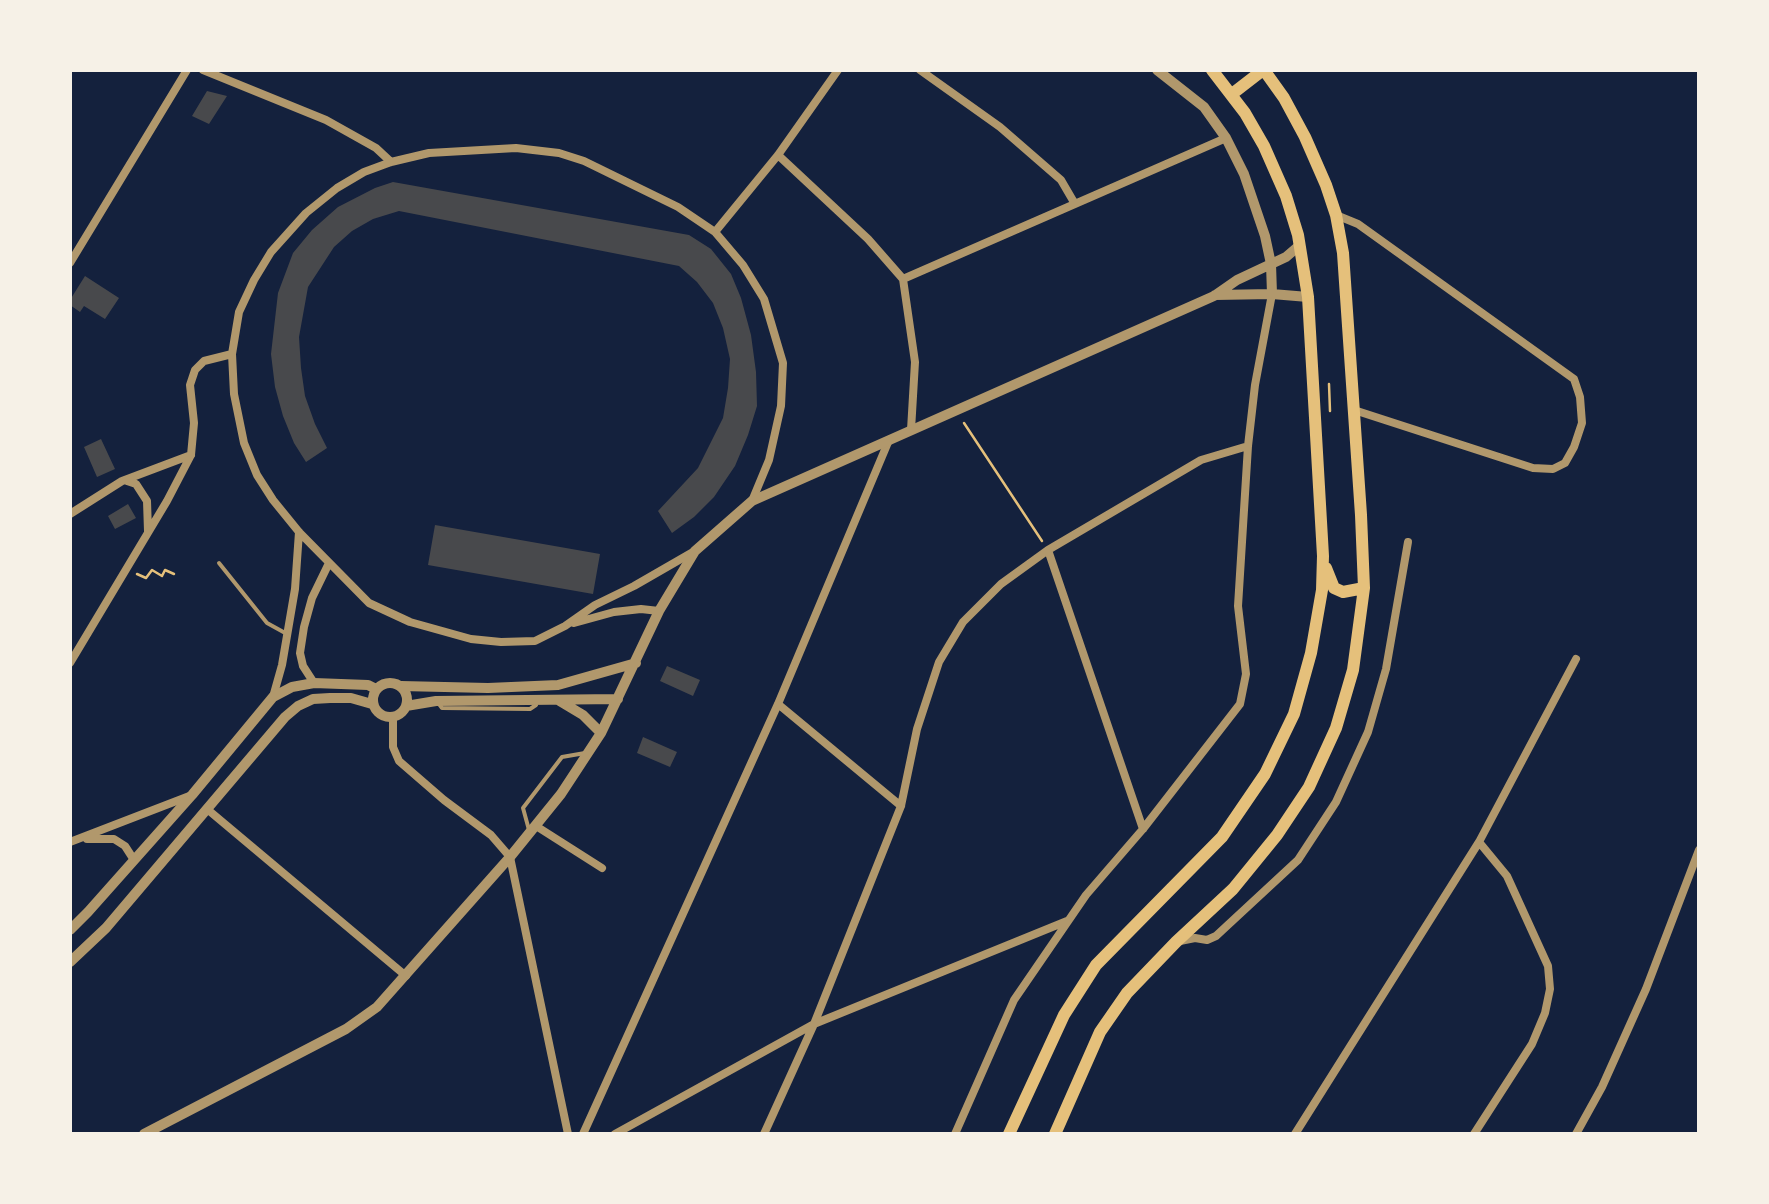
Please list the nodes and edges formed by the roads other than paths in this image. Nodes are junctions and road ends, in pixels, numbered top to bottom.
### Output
1 (188, 70) edge
2 (203, 70) edge
3 (838, 70) edge
4 (920, 70) edge
5 (1158, 70) edge
6 (1263, 70) edge
7 (1218, 72) edge
8 (1232, 94) junction
9 (1226, 138) junction
10 (778, 155) junction
11 (391, 162) junction
12 (1076, 204) junction
13 (1336, 215) junction
14 (715, 232) junction
15 (1300, 245) junction
16 (70, 263) edge
17 (1270, 264) junction
18 (902, 279) junction
19 (1272, 294) junction
20 (1214, 296) junction
21 (1308, 297) junction
22 (232, 354) junction
23 (1354, 410) junction
24 (911, 430) junction
25 (888, 440) junction
26 (1248, 446) junction
27 (191, 454) junction
28 (122, 480) junction
29 (752, 501) junction
30 (70, 514) edge
31 (148, 531) junction
32 (299, 532) junction
33 (1408, 542) dead end
34 (1048, 550) junction
35 (695, 551) junction
36 (1323, 556) junction
37 (219, 563) dead end
38 (329, 563) junction
39 (1364, 588) junction
40 (660, 611) junction
41 (564, 626) junction
42 (287, 634) junction
43 (1576, 658) dead end
44 (636, 662) junction
45 (70, 663) edge
46 (314, 683) junction
47 (401, 686) junction
48 (376, 688) junction
49 (273, 698) junction
50 (618, 699) junction
51 (558, 700) junction
52 (372, 704) junction
53 (778, 704) junction
54 (406, 706) junction
55 (393, 717) junction
56 (601, 733) junction
57 (589, 752) junction
58 (192, 795) junction
59 (901, 806) junction
60 (207, 809) junction
61 (1143, 829) junction
62 (533, 830) junction
63 (74, 840) edge
64 (1479, 842) junction
65 (1699, 850) edge
66 (510, 856) junction
67 (134, 860) junction
68 (602, 868) dead end
69 (88, 912) junction
70 (1068, 920) junction
71 (106, 928) junction
72 (70, 930) edge
73 (1176, 942) junction
74 (70, 962) edge
75 (406, 976) junction
76 (814, 1024) junction
77 (144, 1134) edge
78 (568, 1134) edge
79 (583, 1134) edge
80 (615, 1134) edge
81 (764, 1134) edge
82 (955, 1134) edge
83 (1008, 1134) edge
84 (1054, 1134) edge
85 (1295, 1134) edge
86 (1474, 1134) edge
87 (1576, 1134) edge

1 - 16 street
2 - 11 street
3 - 10 street
4 - 12 street
5 - 9 street
6 - 8 main road
6 - 13 main road
7 - 8 main road
8 - 15 main road
9 - 12 street
9 - 17 street
10 - 14 street
10 - 18 street
11 - 14 street
11 - 22 street
12 - 18 street
13 - 23 main road
13 - 23 street
14 - 29 street
15 - 17 street
15 - 21 main road
17 - 19 street
17 - 20 street
18 - 24 street
19 - 20 street
19 - 21 street
19 - 26 street
20 - 24 street
21 - 36 main road
22 - 27 street
22 - 32 street
23 - 39 main road
24 - 25 street
25 - 29 street
25 - 53 street
26 - 34 street
26 - 61 street
27 - 28 street
27 - 31 street
28 - 30 street
28 - 31 street
29 - 35 street
31 - 45 street
32 - 38 street
32 - 42 street
33 - 73 street
34 - 59 street
34 - 61 street
35 - 40 street
35 - 41 street
36 - 39 main road
36 - 83 main road
37 - 42 lane
38 - 41 street
38 - 46 street
39 - 73 main road
40 - 41 street
40 - 44 street
42 - 49 street
43 - 64 street
44 - 47 street
44 - 50 street
46 - 48 street
46 - 49 street
47 - 48 street
47 - 54 street
48 - 52 street
49 - 58 street
50 - 51 street
50 - 56 street
51 - 54 street
51 - 56 street
52 - 55 street
52 - 60 street
53 - 59 street
53 - 79 street
54 - 55 street
55 - 66 street
56 - 57 street
57 - 62 street
57 - 62 lane
58 - 63 street
58 - 67 street
59 - 76 street
60 - 71 street
60 - 75 street
61 - 70 street
62 - 66 street
62 - 68 street
63 - 67 street
64 - 85 street
64 - 86 street
65 - 87 street
66 - 75 street
66 - 78 street
67 - 69 street
69 - 71 street
69 - 72 street
70 - 76 street
70 - 82 street
71 - 74 street
73 - 84 main road
75 - 77 street
76 - 80 street
76 - 81 street

